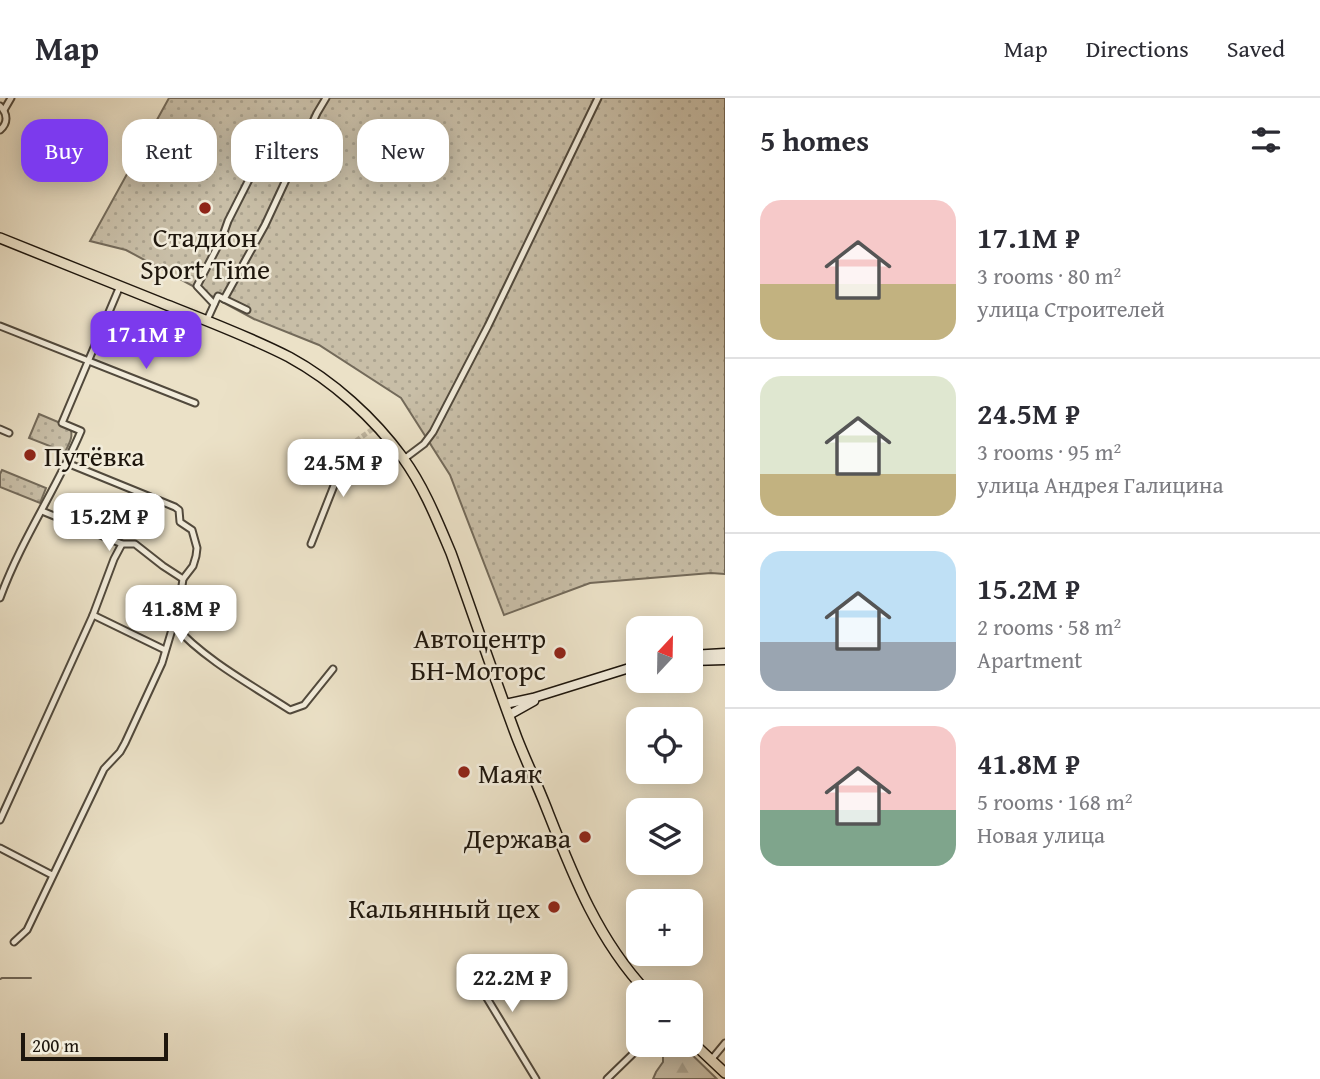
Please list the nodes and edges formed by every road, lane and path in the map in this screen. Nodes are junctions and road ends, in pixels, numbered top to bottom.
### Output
1 (11, 98) edge
2 (326, 98) edge
3 (598, 98) edge
4 (2, 108) edge
5 (0, 130) edge
6 (248, 182) edge
7 (0, 238) edge
8 (120, 286) junction
9 (225, 299) junction
10 (214, 304) junction
11 (247, 310) dead end
12 (207, 320) junction
13 (0, 326) edge
14 (89, 361) junction
15 (195, 403) dead end
16 (0, 429) edge
17 (9, 433) dead end
18 (350, 445) tunnel mouth
19 (404, 459) junction
20 (67, 463) junction
21 (42, 511) junction
22 (122, 544) junction
23 (311, 544) dead end
24 (0, 570) edge
25 (9, 574) junction
26 (183, 579) junction
27 (0, 597) edge
28 (95, 612) junction
29 (174, 625) junction
30 (185, 638) junction
31 (168, 641) junction
32 (165, 650) junction
33 (725, 653) edge
34 (704, 654) edge
35 (725, 660) edge
36 (704, 661) edge
37 (333, 668) dead end
38 (626, 671) edge
39 (626, 671) edge
40 (505, 704) junction
41 (509, 715) junction
42 (0, 820) edge
43 (0, 848) edge
44 (52, 875) junction
45 (14, 942) dead end
46 (465, 962) dead end
47 (636, 980) edge
48 (725, 1044) edge
49 (703, 1054) edge
50 (630, 1057) edge
51 (710, 1061) junction
52 (725, 1073) edge
53 (536, 1079) edge
54 (607, 1079) edge

1 - 4 street
2 - 9 street
3 - 19 street
4 - 5 street
6 - 10 street
7 - 8 main road
8 - 12 main road
8 - 14 street
9 - 10 street
9 - 11 street
10 - 12 street
12 - 19 main road
13 - 14 street
14 - 15 street
14 - 20 street
16 - 17 street
18 - 23 street
19 - 40 main road
20 - 21 street
20 - 26 street
21 - 22 street
21 - 25 street
22 - 26 street
22 - 28 street
24 - 25 street
25 - 27 street
26 - 29 street
28 - 32 street
28 - 42 street
29 - 30 street
29 - 31 street
30 - 31 street
30 - 37 street
31 - 32 street
32 - 44 street
33 - 34 main road
35 - 36 main road
38 - 40 main road
39 - 41 main road
40 - 41 main road
41 - 47 main road
43 - 44 street
44 - 45 street
46 - 53 street
48 - 51 street
49 - 51 main road
50 - 54 street
51 - 52 main road

